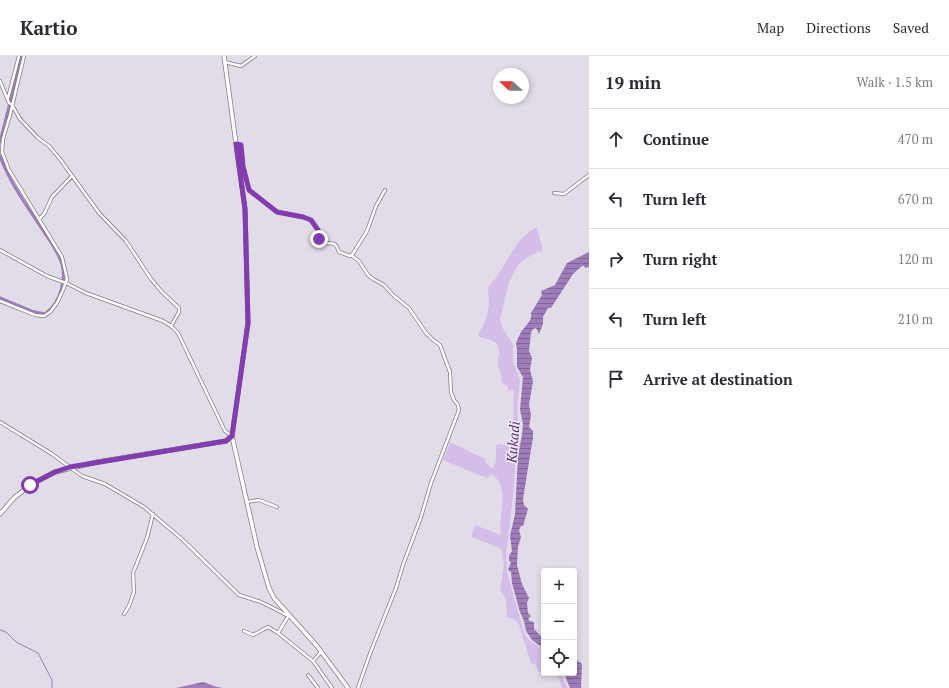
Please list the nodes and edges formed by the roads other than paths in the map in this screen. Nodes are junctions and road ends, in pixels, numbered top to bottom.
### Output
1 (19, 56) edge
2 (24, 56) edge
3 (224, 56) edge
4 (255, 56) edge
5 (225, 62) junction
6 (0, 81) edge
7 (8, 99) junction
8 (12, 106) junction
9 (236, 144) junction
10 (589, 175) edge
11 (72, 176) junction
12 (385, 190) dead end
13 (554, 193) dead end
14 (38, 219) junction
15 (0, 250) edge
16 (351, 255) junction
17 (65, 283) junction
18 (0, 301) edge
19 (171, 326) junction
20 (0, 422) edge
21 (232, 436) junction
22 (70, 467) junction
23 (247, 502) junction
24 (277, 507) dead end
25 (0, 514) edge
26 (153, 514) junction
27 (124, 614) dead end
28 (288, 615) junction
29 (244, 631) dead end
30 (278, 633) junction
31 (321, 652) junction
32 (313, 661) junction
33 (308, 675) dead end
34 (318, 688) edge
35 (332, 688) edge
36 (348, 688) edge
37 (358, 688) edge

1 - 7 street
2 - 8 street
3 - 5 main road
4 - 5 street
5 - 9 main road
6 - 7 street
7 - 8 street
8 - 11 street
8 - 14 street
9 - 16 street
9 - 21 main road
10 - 13 street
11 - 14 street
11 - 19 street
12 - 16 street
14 - 17 street
15 - 17 street
16 - 37 street
17 - 18 street
17 - 19 street
19 - 21 street
20 - 22 street
21 - 22 main road
21 - 23 main road
22 - 25 main road
22 - 26 street
23 - 24 street
23 - 28 main road
26 - 27 street
26 - 28 street
28 - 30 street
28 - 31 main road
29 - 30 street
30 - 32 street
31 - 32 street
31 - 36 main road
32 - 35 street
33 - 34 street

